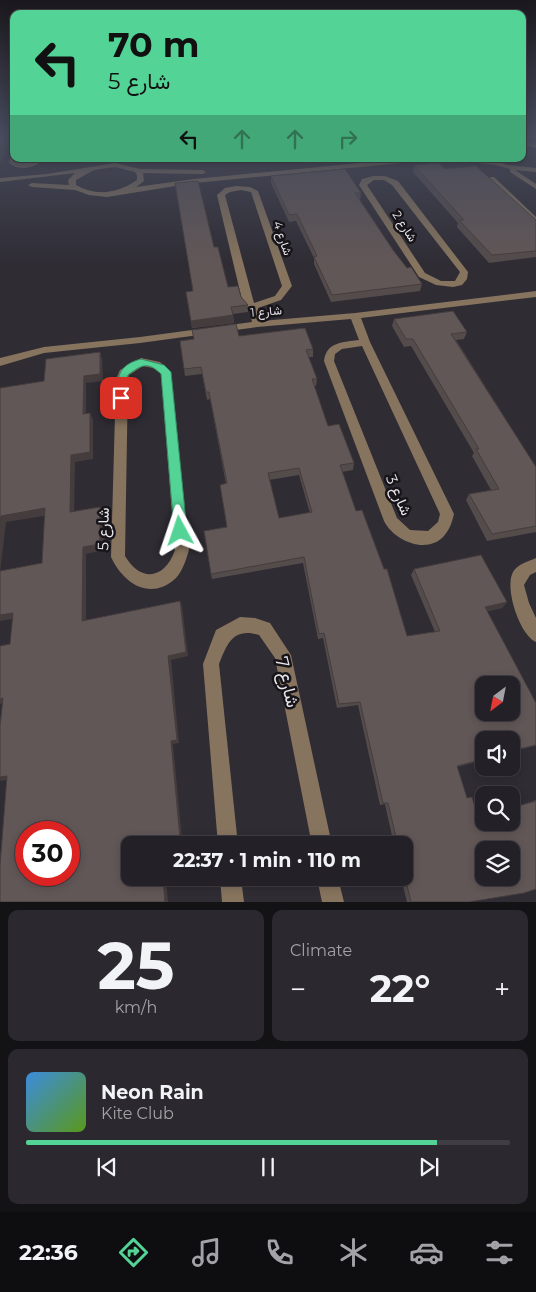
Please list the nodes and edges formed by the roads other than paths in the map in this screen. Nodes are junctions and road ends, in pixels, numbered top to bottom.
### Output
1 (73, 179) edge
2 (140, 179) edge
3 (211, 179) edge
4 (375, 179) edge
5 (383, 179) edge
6 (493, 179) edge
7 (0, 187) edge
8 (76, 188) junction
9 (124, 191) junction
10 (536, 221) edge
11 (448, 285) junction
12 (536, 294) edge
13 (461, 303) junction
14 (253, 306) junction
15 (355, 316) junction
16 (257, 324) junction
17 (140, 340) junction
18 (365, 342) junction
19 (0, 362) edge
20 (141, 362) junction
21 (536, 564) edge
22 (536, 634) edge
23 (227, 836) edge
24 (320, 836) edge
25 (232, 886) edge
26 (330, 886) edge
27 (233, 902) edge
28 (333, 902) edge

1 - 8 street
2 - 9 street
3 - 9 street
4 - 11 street, شارع 2
5 - 11 street, شارع 2
6 - 10 street
7 - 8 street
8 - 9 street
11 - 13 street
12 - 13 street, شارع 1
13 - 15 street, شارع 1
14 - 14 street, شارع 4
14 - 16 street, شارع 4
15 - 16 street, شارع 1
15 - 18 street, شارع 3
16 - 17 street, شارع 1
17 - 19 street, شارع 1
17 - 20 street
18 - 18 street, شارع 3
20 - 20 street, شارع 5
21 - 22 street
23 - 24 street, شارع 7
25 - 27 street
26 - 28 street

